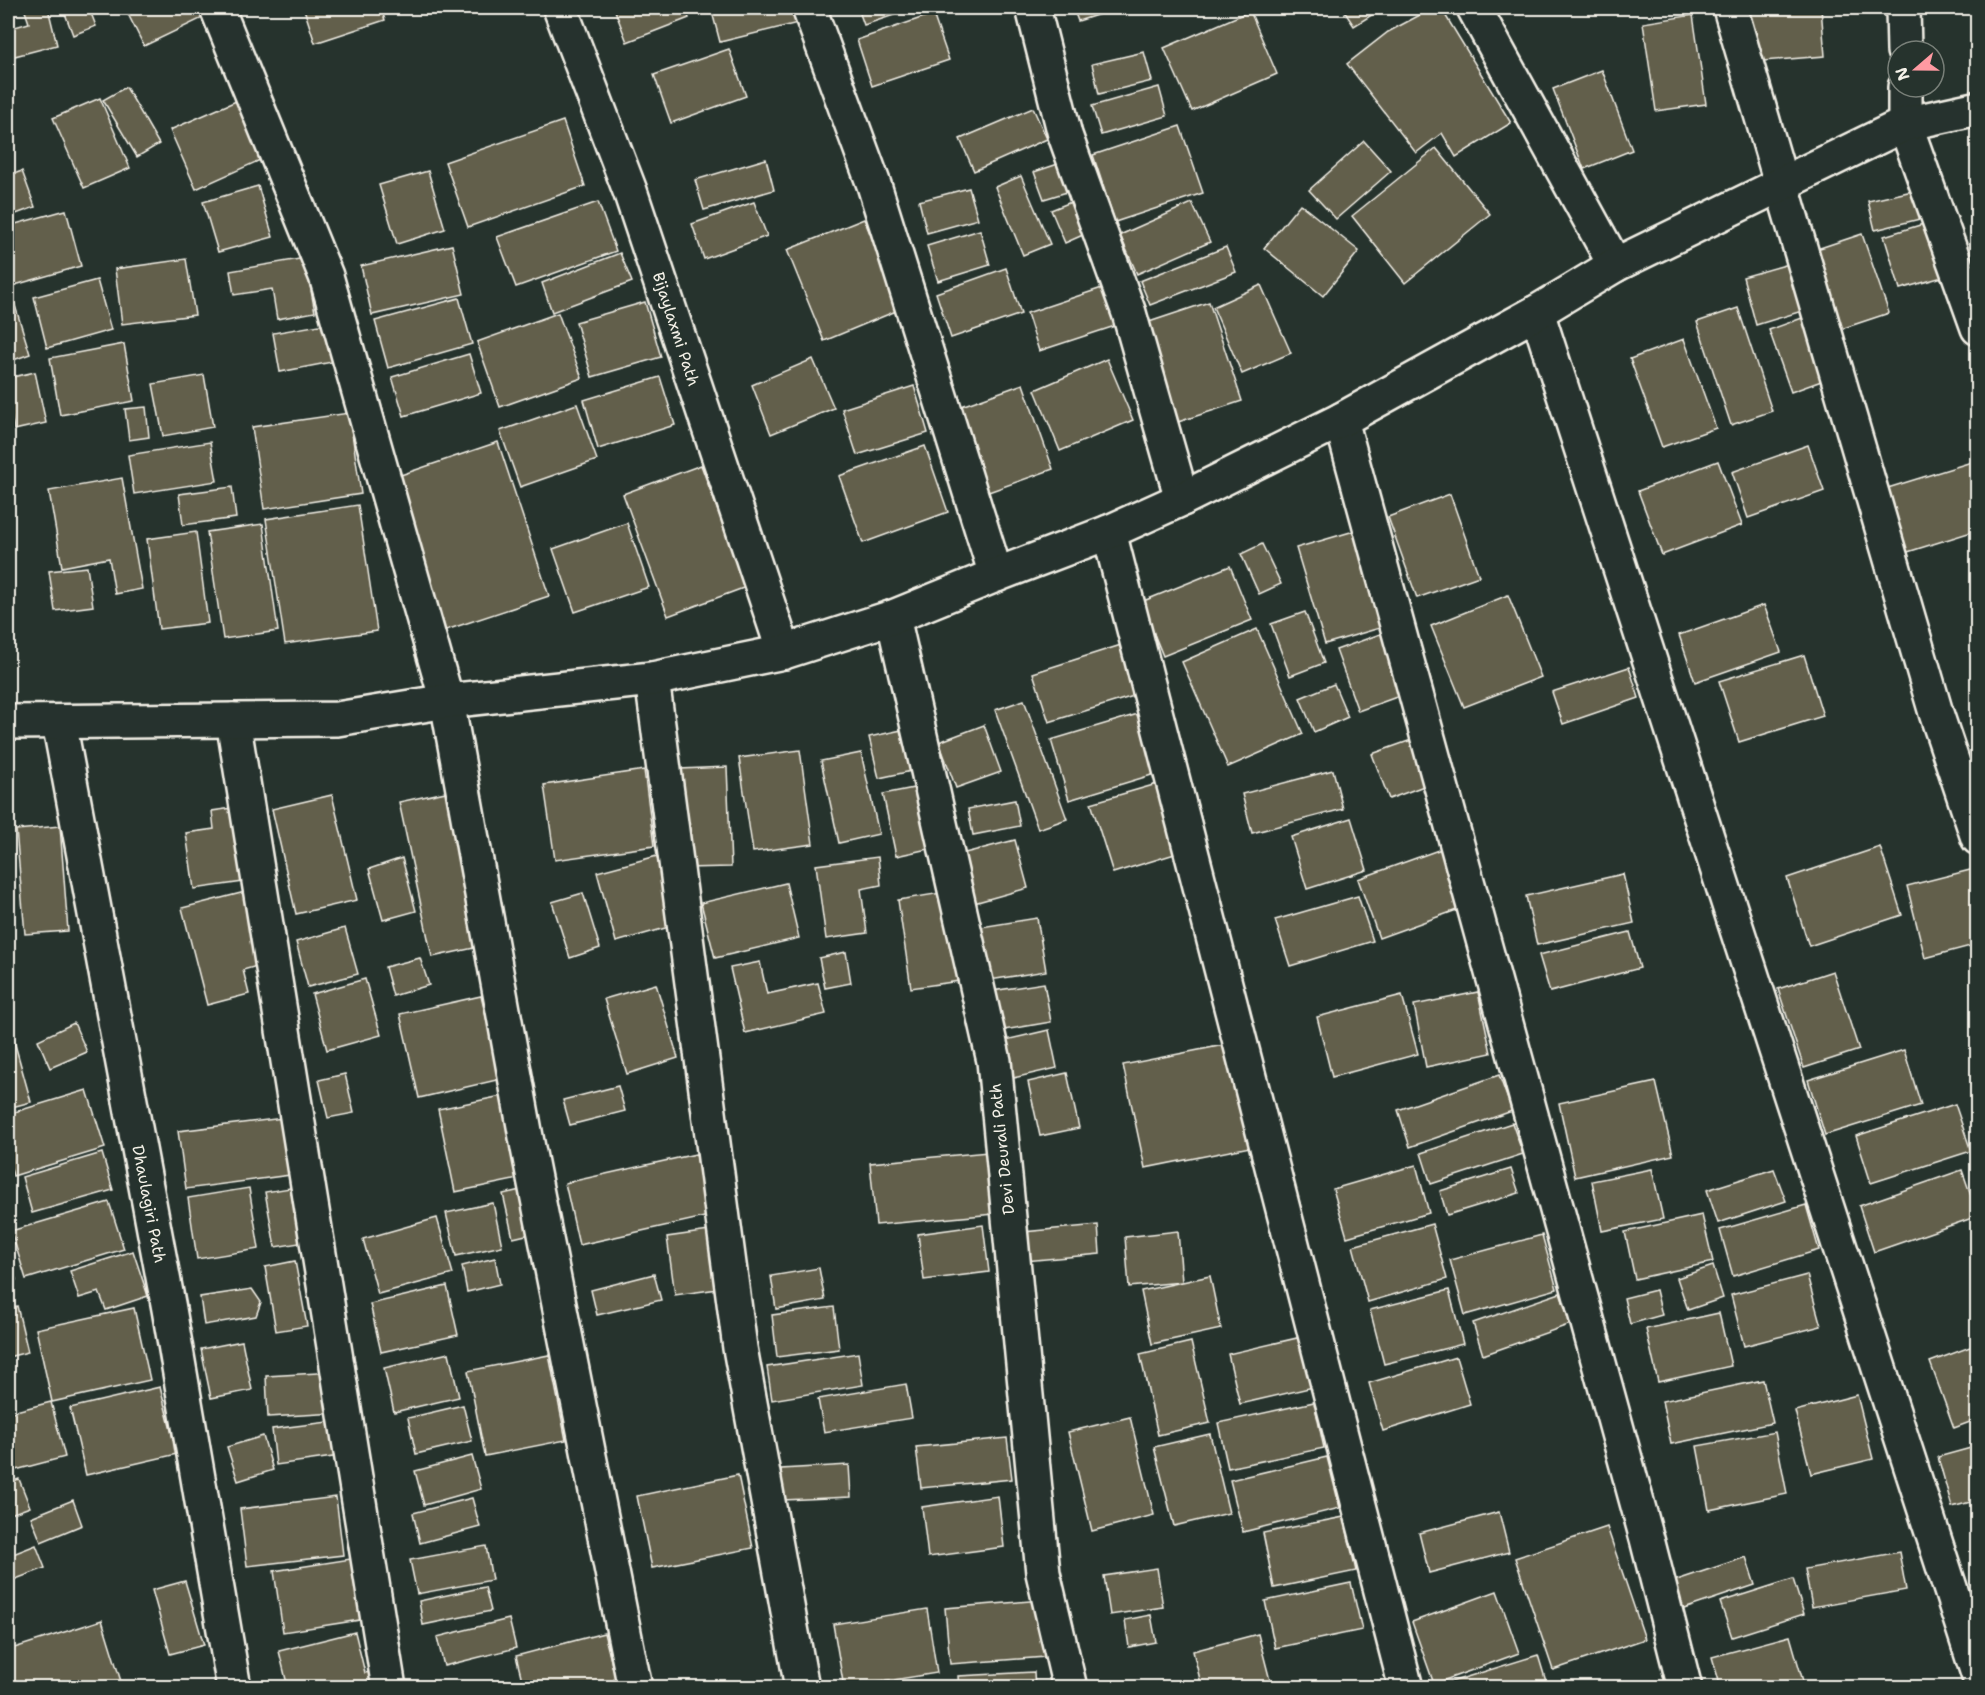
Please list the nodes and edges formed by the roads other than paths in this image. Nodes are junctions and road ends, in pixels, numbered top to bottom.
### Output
1 (217, 8) edge
2 (560, 8) edge
3 (809, 8) edge
4 (1032, 8) edge
5 (1473, 8) edge
6 (1730, 8) edge
7 (1903, 8) edge
8 (1904, 39) edge
9 (1905, 99) edge
10 (1977, 108) edge
11 (1905, 124) junction
12 (1781, 185) junction
13 (1615, 264) junction
14 (1537, 312) junction
15 (1977, 328) edge
16 (1341, 420) junction
17 (1182, 499) junction
18 (1109, 531) junction
19 (996, 575) junction
20 (893, 617) junction
21 (784, 652) junction
22 (652, 679) junction
23 (447, 701) junction
24 (233, 720) junction
25 (8, 722) edge
26 (59, 722) junction
27 (1977, 838) edge
28 (1977, 1674) edge
29 (234, 1688) edge
30 (388, 1688) edge
31 (635, 1688) edge
32 (802, 1688) edge
33 (1070, 1688) edge
34 (1406, 1688) edge
35 (1685, 1688) edge

1 - 23 street
2 - 21 street, Bijaylaxmi Path
3 - 19 street
4 - 17 street
5 - 13 street
6 - 12 street
7 - 8 street
9 - 11 street
10 - 11 street
11 - 12 street
11 - 15 street
12 - 13 street
12 - 27 street
13 - 14 street
14 - 16 street
14 - 28 street
16 - 17 street
16 - 35 street
17 - 18 street
18 - 19 street
18 - 34 street
19 - 20 street
20 - 21 street
20 - 33 street, Devi Deurali Path
21 - 22 street
22 - 23 street
22 - 32 street
23 - 24 street
23 - 31 street
24 - 26 street
24 - 30 street
25 - 26 street
26 - 29 street, Dhaulagiri Path

